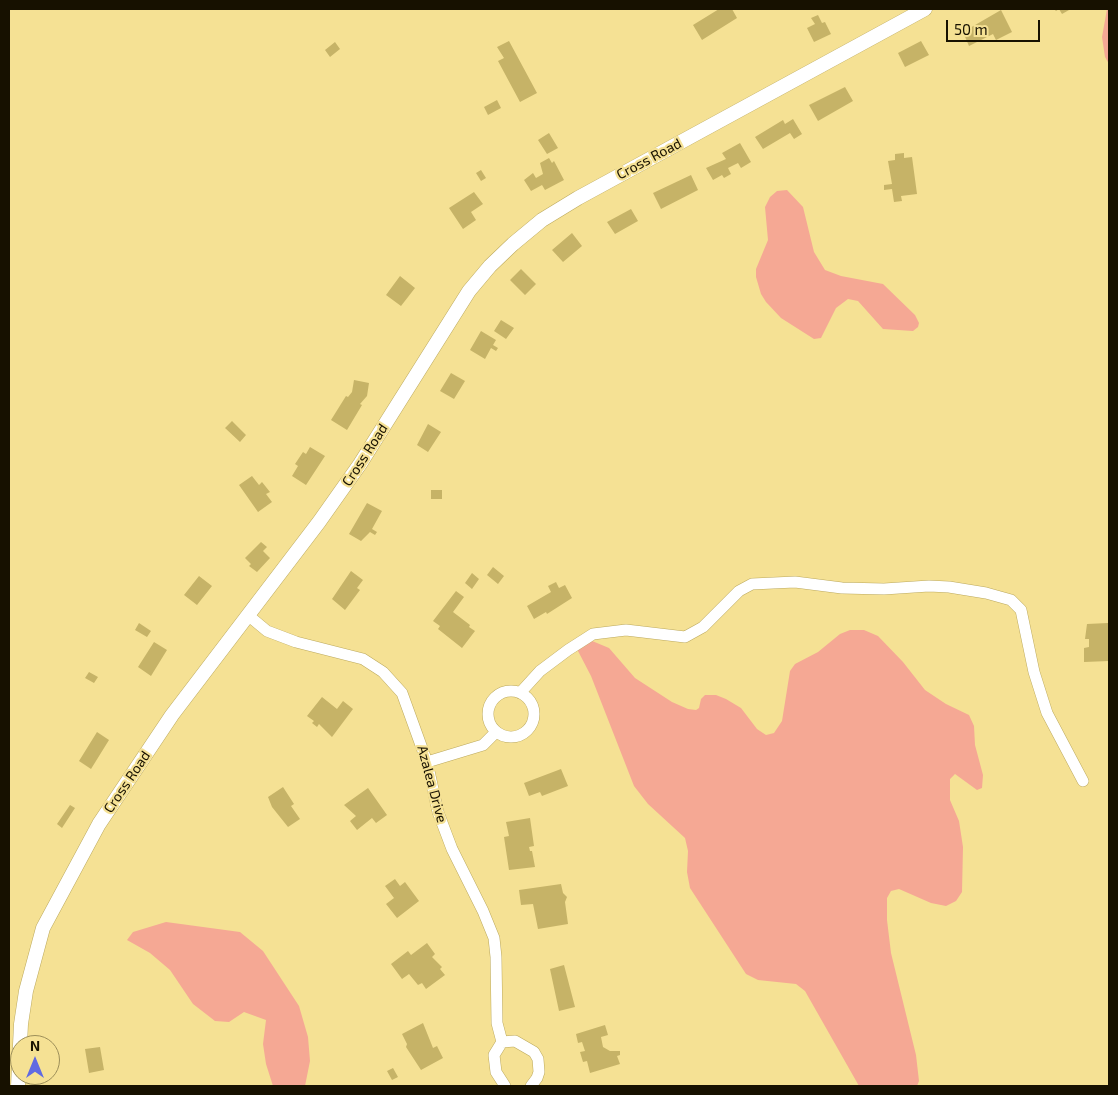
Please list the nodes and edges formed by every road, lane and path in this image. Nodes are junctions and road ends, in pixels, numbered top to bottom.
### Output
1 (925, 9) edge
2 (248, 616) junction
3 (520, 693) junction
4 (496, 732) junction
5 (427, 762) junction
6 (1083, 781) dead end
7 (502, 1042) junction
8 (18, 1086) edge
9 (505, 1086) edge
10 (531, 1086) edge

1 - 2 street, Cross Road
2 - 5 street, Azalea Drive
2 - 8 street, Cross Road
3 - 4 street
3 - 4 street
3 - 6 street
4 - 5 street
5 - 7 street, Azalea Drive
7 - 9 street, Azalea Drive
7 - 10 street

